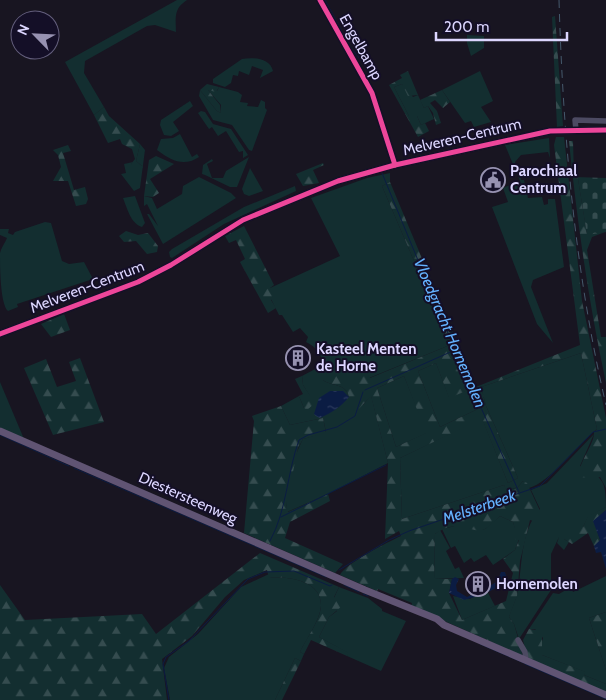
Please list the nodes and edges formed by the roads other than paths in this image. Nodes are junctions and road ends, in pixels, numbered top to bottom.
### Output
1 (320, 0) edge
2 (606, 121) edge
3 (576, 130) junction
4 (606, 130) edge
5 (394, 165) junction
6 (0, 334) edge
7 (0, 431) edge
8 (518, 640) dead end
9 (526, 660) junction
10 (606, 695) edge

1 - 5 street, Engelbamp
2 - 3 street
3 - 4 main road, Melveren-Centrum
3 - 5 main road, Melveren-Centrum
5 - 6 main road, Melveren-Centrum
7 - 9 main road, Diestersteenweg
8 - 9 street
9 - 10 main road, Diestersteenweg

